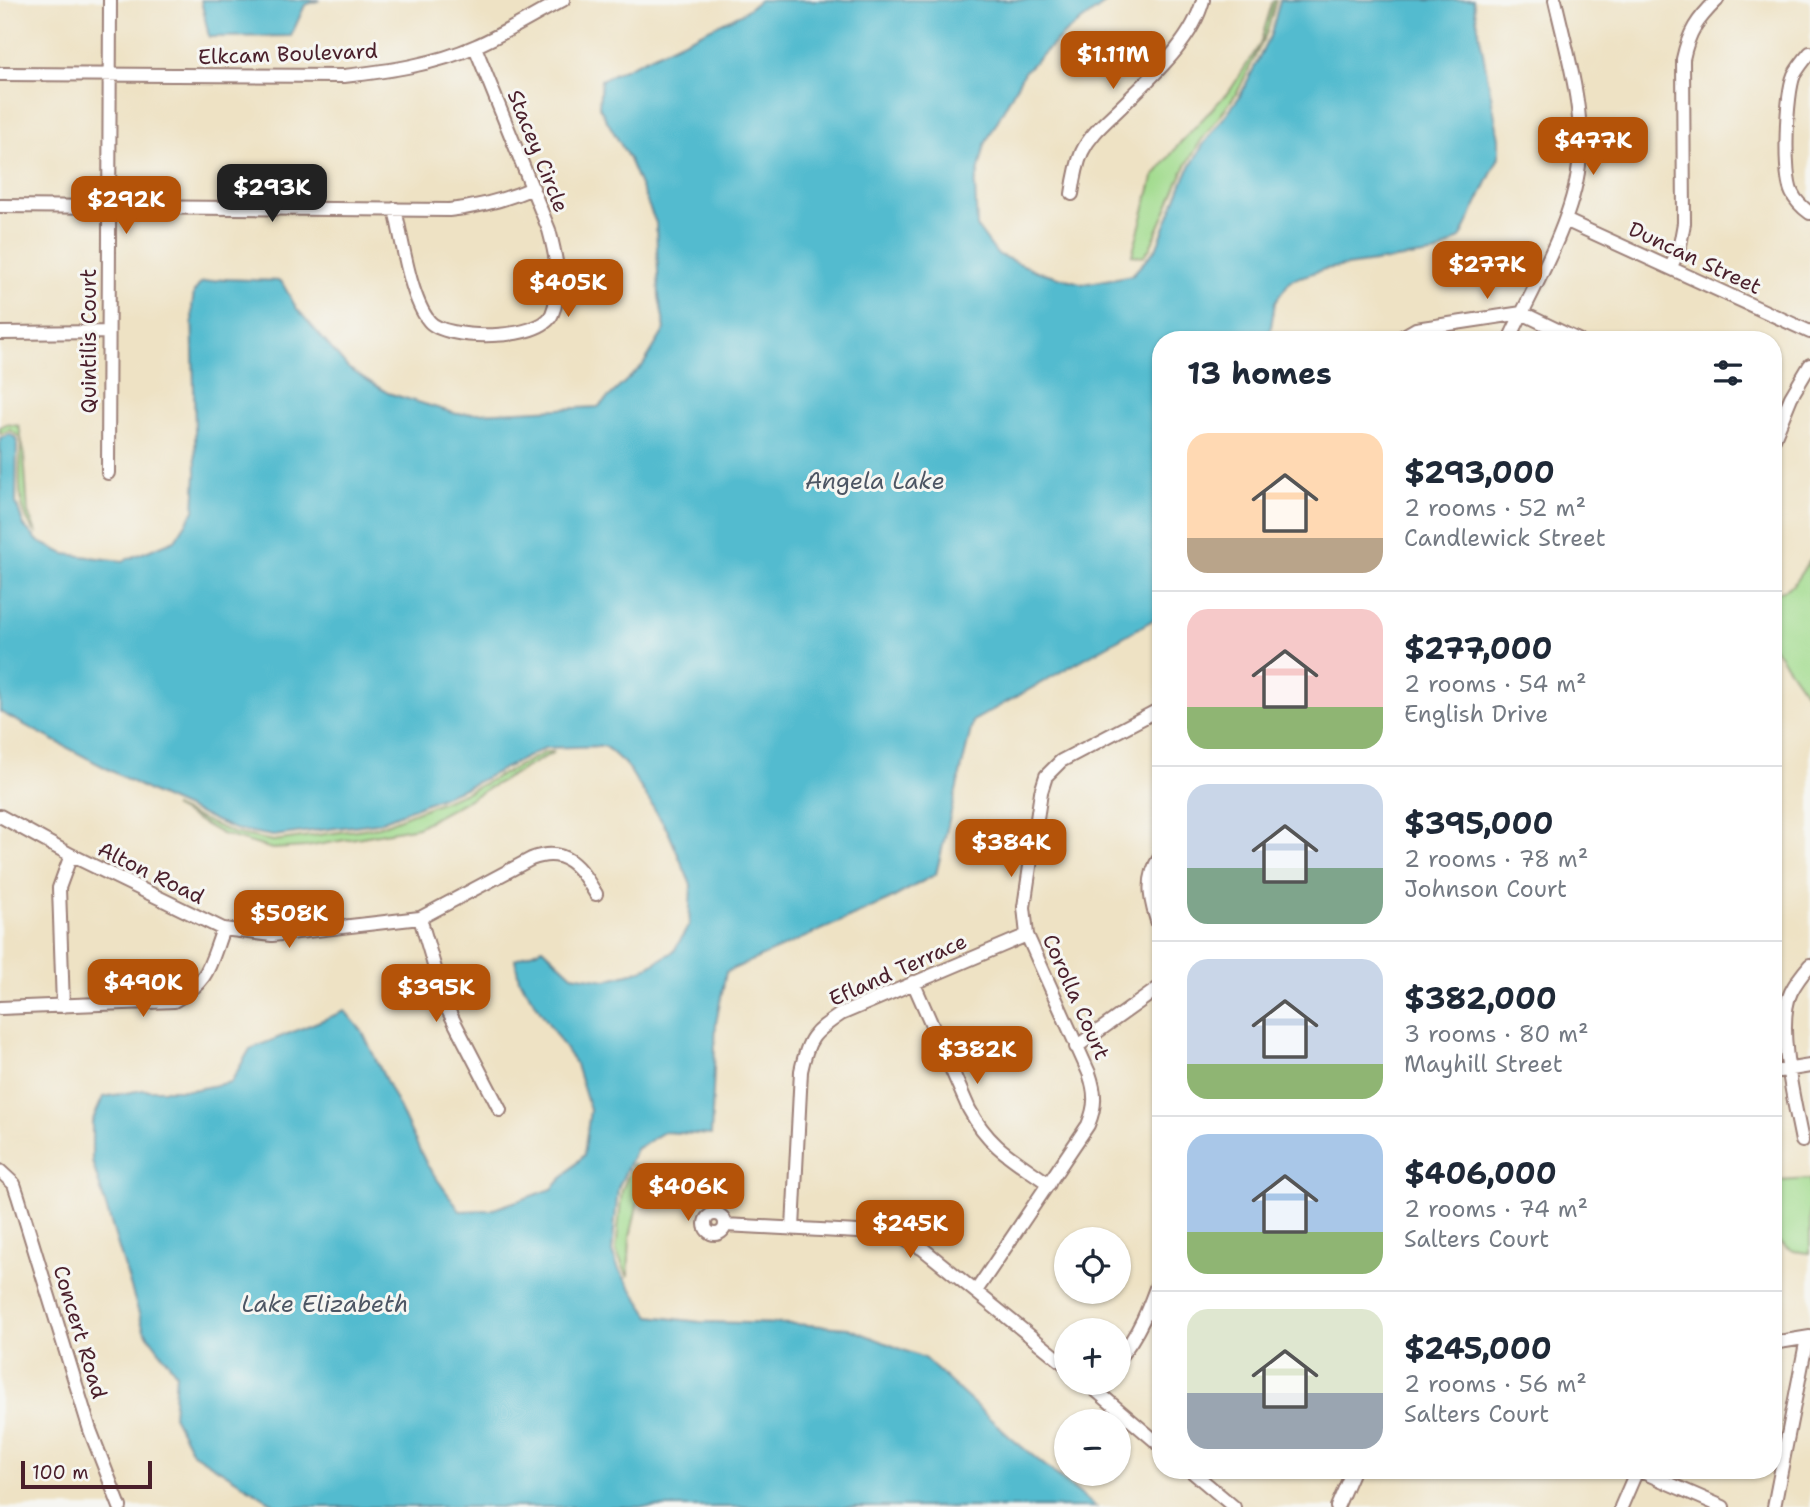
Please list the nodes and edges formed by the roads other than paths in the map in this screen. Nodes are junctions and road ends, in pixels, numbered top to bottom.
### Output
1 (110, 0) edge
2 (562, 0) edge
3 (1203, 0) edge
4 (1555, 0) edge
5 (1717, 0) edge
6 (475, 47) junction
7 (1810, 53) edge
8 (0, 75) edge
9 (110, 76) junction
10 (533, 188) junction
11 (1072, 194) dead end
12 (0, 206) edge
13 (110, 206) junction
14 (395, 209) junction
15 (1810, 213) edge
16 (1565, 220) junction
17 (1670, 268) junction
18 (1522, 313) junction
19 (108, 331) junction
20 (1413, 331) edge
21 (1513, 331) edge
22 (1559, 331) edge
23 (1810, 331) edge
24 (0, 333) edge
25 (1810, 365) edge
26 (1782, 417) edge
27 (108, 472) dead end
28 (1152, 713) edge
29 (0, 816) edge
30 (71, 855) junction
31 (1152, 877) edge
32 (596, 894) dead end
33 (1152, 906) edge
34 (420, 918) junction
35 (223, 929) junction
36 (1027, 935) junction
37 (1810, 965) edge
38 (914, 982) junction
39 (1152, 993) edge
40 (63, 1006) junction
41 (0, 1008) edge
42 (1076, 1048) junction
43 (1810, 1066) edge
44 (1789, 1070) junction
45 (1782, 1071) edge
46 (500, 1110) dead end
47 (1802, 1141) dead end
48 (0, 1171) edge
49 (1049, 1184) junction
50 (726, 1225) dead end
51 (793, 1227) junction
52 (976, 1291) junction
53 (1152, 1301) edge
54 (1808, 1337) edge
55 (1782, 1341) edge
56 (1131, 1344) edge
57 (1054, 1356) edge
58 (1104, 1395) edge
59 (1152, 1438) edge
60 (1782, 1467) edge
61 (1204, 1479) edge
62 (1349, 1479) edge
63 (1634, 1479) edge
64 (1659, 1479) edge
65 (1780, 1479) edge
66 (120, 1507) edge
67 (1234, 1507) edge
68 (1337, 1507) edge
69 (1621, 1507) edge
70 (1723, 1507) edge
71 (1774, 1507) edge

1 - 9 street, Quintilis Court
2 - 6 street, Elkcam Boulevard
3 - 11 street
4 - 16 street
5 - 17 street
6 - 9 street, Elkcam Boulevard
6 - 10 street, Stacey Circle
7 - 15 street
8 - 9 street, Elkcam Boulevard
9 - 13 street, Quintilis Court
10 - 14 street
10 - 14 street, Stacey Circle
12 - 13 street
13 - 14 street
13 - 19 street, Quintilis Court
16 - 17 street, Duncan Street
16 - 18 street
17 - 23 street, Duncan Street
18 - 20 street
18 - 21 street
18 - 22 street
19 - 24 street
19 - 27 street, Quintilis Court
25 - 26 street
28 - 36 street, Corolla Court
29 - 30 street, Alton Road
30 - 35 street, Alton Road
30 - 40 street
31 - 33 street
32 - 34 street, Alton Road
34 - 35 street, Alton Road
34 - 46 street
35 - 40 street
36 - 38 street, Efland Terrace
36 - 42 street, Corolla Court
37 - 44 street
38 - 49 street
38 - 51 street, Efland Terrace
39 - 42 street
40 - 41 street
42 - 49 street, Corolla Court
43 - 44 street
44 - 45 street
44 - 47 street
48 - 66 street, Concert Road
49 - 52 street, Corolla Court
50 - 51 street
51 - 52 street
52 - 57 street
53 - 56 street
54 - 55 street
54 - 60 street
58 - 59 street
61 - 67 street
62 - 68 street
63 - 69 street
64 - 70 street
65 - 71 street

